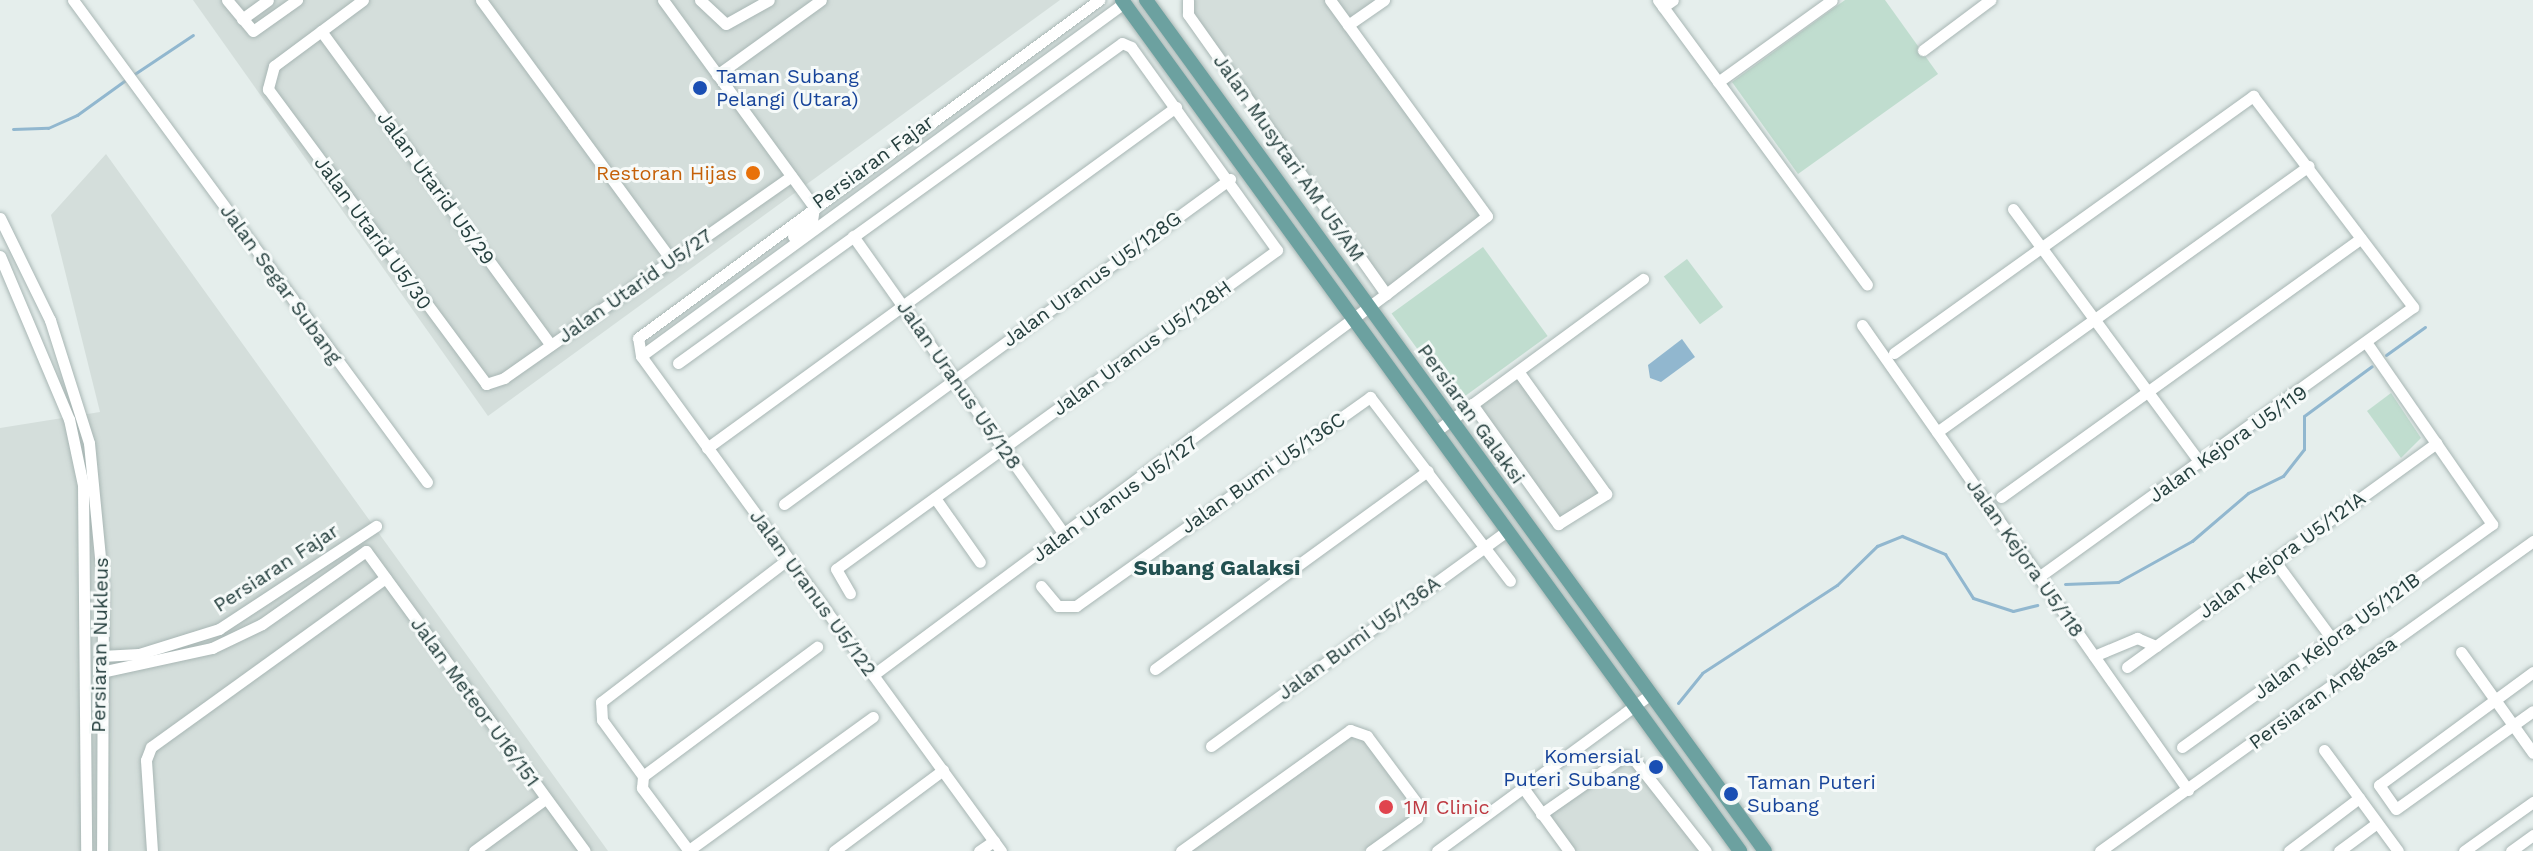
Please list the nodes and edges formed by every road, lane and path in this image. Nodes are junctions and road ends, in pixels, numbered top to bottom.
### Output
1 (73, 0) edge
2 (227, 0) edge
3 (268, 0) edge
4 (297, 0) edge
5 (363, 0) edge
6 (481, 0) edge
7 (663, 0) edge
8 (700, 0) edge
9 (769, 0) edge
10 (821, 0) edge
11 (1099, 0) edge
12 (1146, 0) edge
13 (1188, 0) edge
14 (1330, 0) edge
15 (1384, 0) edge
16 (1832, 0) edge
17 (1990, 0) edge
18 (1125, 1) edge
19 (1664, 2) edge
20 (242, 19) junction
21 (1348, 25) junction
22 (321, 31) junction
23 (1923, 50) dead end
24 (717, 75) junction
25 (1718, 82) junction
26 (1176, 107) junction
27 (923, 150) junction
28 (2308, 166) junction
29 (791, 176) junction
30 (1230, 179) junction
31 (814, 207) junction
32 (2013, 209) dead end
33 (0, 218) edge
34 (853, 236) junction
35 (2361, 238) junction
36 (2041, 247) junction
37 (0, 256) edge
38 (671, 260) junction
39 (1643, 279) dead end
40 (1867, 285) dead end
41 (730, 290) junction
42 (1386, 294) junction
43 (902, 306) junction
44 (1368, 308) junction
45 (1353, 319) junction
46 (2094, 320) junction
47 (1862, 325) dead end
48 (551, 345) junction
49 (2368, 345) junction
50 (1894, 353) dead end
51 (641, 356) junction
52 (678, 363) dead end
53 (1518, 371) junction
54 (478, 376) joint
55 (955, 379) junction
56 (2148, 392) junction
57 (1472, 404) junction
58 (1451, 420) junction
59 (1436, 431) junction
60 (1937, 432) junction
61 (2436, 443) junction
62 (707, 448) junction
63 (1004, 449) junction
64 (2200, 463) junction
65 (1428, 471) junction
66 (427, 482) dead end
67 (2001, 497) dead end
68 (935, 498) junction
69 (784, 504) dead end
70 (376, 526) dead end
71 (1508, 530) junction
72 (1065, 535) junction
73 (2533, 541) edge
74 (1484, 547) junction
75 (366, 551) joint
76 (788, 559) junction
77 (2274, 560) junction
78 (980, 562) dead end
79 (2038, 577) junction
80 (385, 578) junction
81 (1510, 581) dead end
82 (1041, 586) dead end
83 (850, 593) dead end
84 (2332, 639) junction
85 (2156, 646) junction
86 (817, 647) dead end
87 (2461, 652) dead end
88 (101, 656) junction
89 (2094, 656) junction
90 (2127, 667) dead end
91 (1155, 669) dead end
92 (101, 672) junction
93 (2533, 672) edge
94 (873, 675) junction
95 (1651, 694) junction
96 (2495, 700) junction
97 (1635, 706) junction
98 (2533, 711) edge
99 (873, 717) dead end
100 (2513, 725) junction
101 (1211, 746) dead end
102 (2182, 747) dead end
103 (2324, 750) dead end
104 (2533, 753) edge
105 (943, 770) junction
106 (643, 776) junction
107 (1524, 789) junction
108 (2188, 790) junction
109 (2359, 798) junction
110 (545, 799) junction
111 (2533, 802) edge
112 (1541, 814) junction
113 (2377, 823) junction
114 (2533, 835) edge
115 (998, 846) edge
116 (2113, 848) edge
117 (86, 851) edge
118 (102, 851) edge
119 (152, 851) edge
120 (474, 851) edge
121 (585, 851) edge
122 (689, 851) edge
123 (834, 851) edge
124 (979, 851) edge
125 (1181, 851) edge
126 (1371, 851) edge
127 (1437, 851) edge
128 (1569, 851) edge
129 (1706, 851) edge
130 (1740, 851) edge
131 (1765, 851) edge
132 (2100, 851) edge
133 (2289, 851) edge
134 (2339, 851) edge
135 (2398, 851) edge
136 (2464, 851) edge
137 (2511, 851) edge

1 - 66 street, Jalan Segar Subang
2 - 20 street
3 - 20 street
4 - 20 street
5 - 22 street
6 - 38 street
7 - 24 street
8 - 9 street
10 - 24 street
11 - 31 street, Persiaran Fajar
12 - 44 main road, Persiaran Galaksi
13 - 42 street, Jalan Musytari AM U5/AM
14 - 21 street
15 - 21 street
16 - 25 street
17 - 23 street
18 - 27 street, Persiaran Fajar
18 - 45 main road, Persiaran Galaksi
19 - 25 street
21 - 42 street
22 - 48 street, Jalan Utarid U5/29
22 - 54 street, Jalan Utarid U5/30
24 - 29 street
25 - 40 street
26 - 30 street
26 - 34 street
26 - 43 street
27 - 31 street
27 - 41 street, Persiaran Fajar
28 - 35 street
28 - 36 street
28 - 46 street
29 - 31 street
29 - 38 street, Jalan Utarid U5/27
30 - 55 street, Jalan Uranus U5/128G
30 - 63 street, Jalan Uranus U5/128H
31 - 41 street
31 - 51 street, Persiaran Fajar
32 - 36 street
33 - 88 street, Persiaran Nukleus
34 - 43 street, Jalan Uranus U5/128
34 - 52 street
35 - 49 street, Jalan Kejora U5/119
35 - 56 street
36 - 46 street
36 - 50 street
37 - 117 street, Persiaran Nukleus
38 - 48 street, Jalan Utarid U5/27
39 - 53 street
41 - 51 street, Persiaran Fajar
42 - 44 street
43 - 55 street, Jalan Uranus U5/128
43 - 62 street
44 - 45 street, Jalan Uranus U5/127
44 - 58 main road, Persiaran Galaksi
45 - 59 main road, Persiaran Galaksi
45 - 72 street, Jalan Uranus U5/127
46 - 56 street
46 - 60 street
47 - 60 street, Jalan Kejora U5/118
48 - 54 street, Jalan Utarid U5/27
49 - 61 street
49 - 64 street, Jalan Kejora U5/119
51 - 62 street, Jalan Uranus U5/122
53 - 57 street
53 - 57 street
55 - 63 street, Jalan Uranus U5/128
55 - 69 street, Jalan Uranus U5/128G
56 - 64 street
56 - 67 street
57 - 58 street
58 - 59 street
58 - 95 main road, Persiaran Galaksi
59 - 71 main road, Persiaran Galaksi
60 - 79 street, Jalan Kejora U5/118
61 - 77 street, Jalan Kejora U5/121A
61 - 84 street, Jalan Kejora U5/121B
62 - 76 street, Jalan Uranus U5/122
63 - 68 street, Jalan Uranus U5/128H
63 - 72 street, Jalan Uranus U5/128
64 - 79 street, Jalan Kejora U5/119
65 - 74 street
65 - 82 street, Jalan Bumi U5/136C
65 - 91 street
68 - 78 street
68 - 83 street, Jalan Uranus U5/128H
70 - 88 street, Persiaran Fajar
71 - 74 street, Jalan Bumi U5/136A
71 - 97 main road, Persiaran Galaksi
72 - 94 street, Jalan Uranus U5/127
73 - 108 street, Persiaran Angkasa
74 - 81 street
74 - 101 street, Jalan Bumi U5/136A
75 - 80 street, Jalan Meteor U16/151
75 - 92 street, Persiaran Fajar
76 - 94 street, Jalan Uranus U5/122
76 - 106 street
77 - 84 street
77 - 85 street, Jalan Kejora U5/121A
79 - 89 street, Jalan Kejora U5/118
80 - 110 street, Jalan Meteor U16/151
80 - 119 street
84 - 102 street, Jalan Kejora U5/121B
85 - 89 street
85 - 90 street, Jalan Kejora U5/121A
86 - 106 street
87 - 96 street
88 - 92 street, Persiaran Nukleus
89 - 108 street, Jalan Kejora U5/118
92 - 118 street, Persiaran Nukleus
93 - 96 street
94 - 105 street, Jalan Uranus U5/122
95 - 97 street
95 - 131 main road, Persiaran Galaksi
96 - 100 street
96 - 100 street
97 - 107 street
97 - 130 main road, Persiaran Galaksi
98 - 100 street
99 - 122 street
100 - 104 street
103 - 109 street
105 - 115 street, Jalan Uranus U5/122
105 - 123 street
106 - 122 street
107 - 112 street
107 - 127 street
108 - 116 street, Persiaran Angkasa
109 - 113 street
109 - 133 street
110 - 120 street
110 - 121 street, Jalan Meteor U16/151
111 - 136 street
112 - 128 street
112 - 129 street
113 - 134 street
113 - 135 street
114 - 137 street
115 - 124 street
116 - 132 street, Persiaran Angkasa
125 - 126 street

